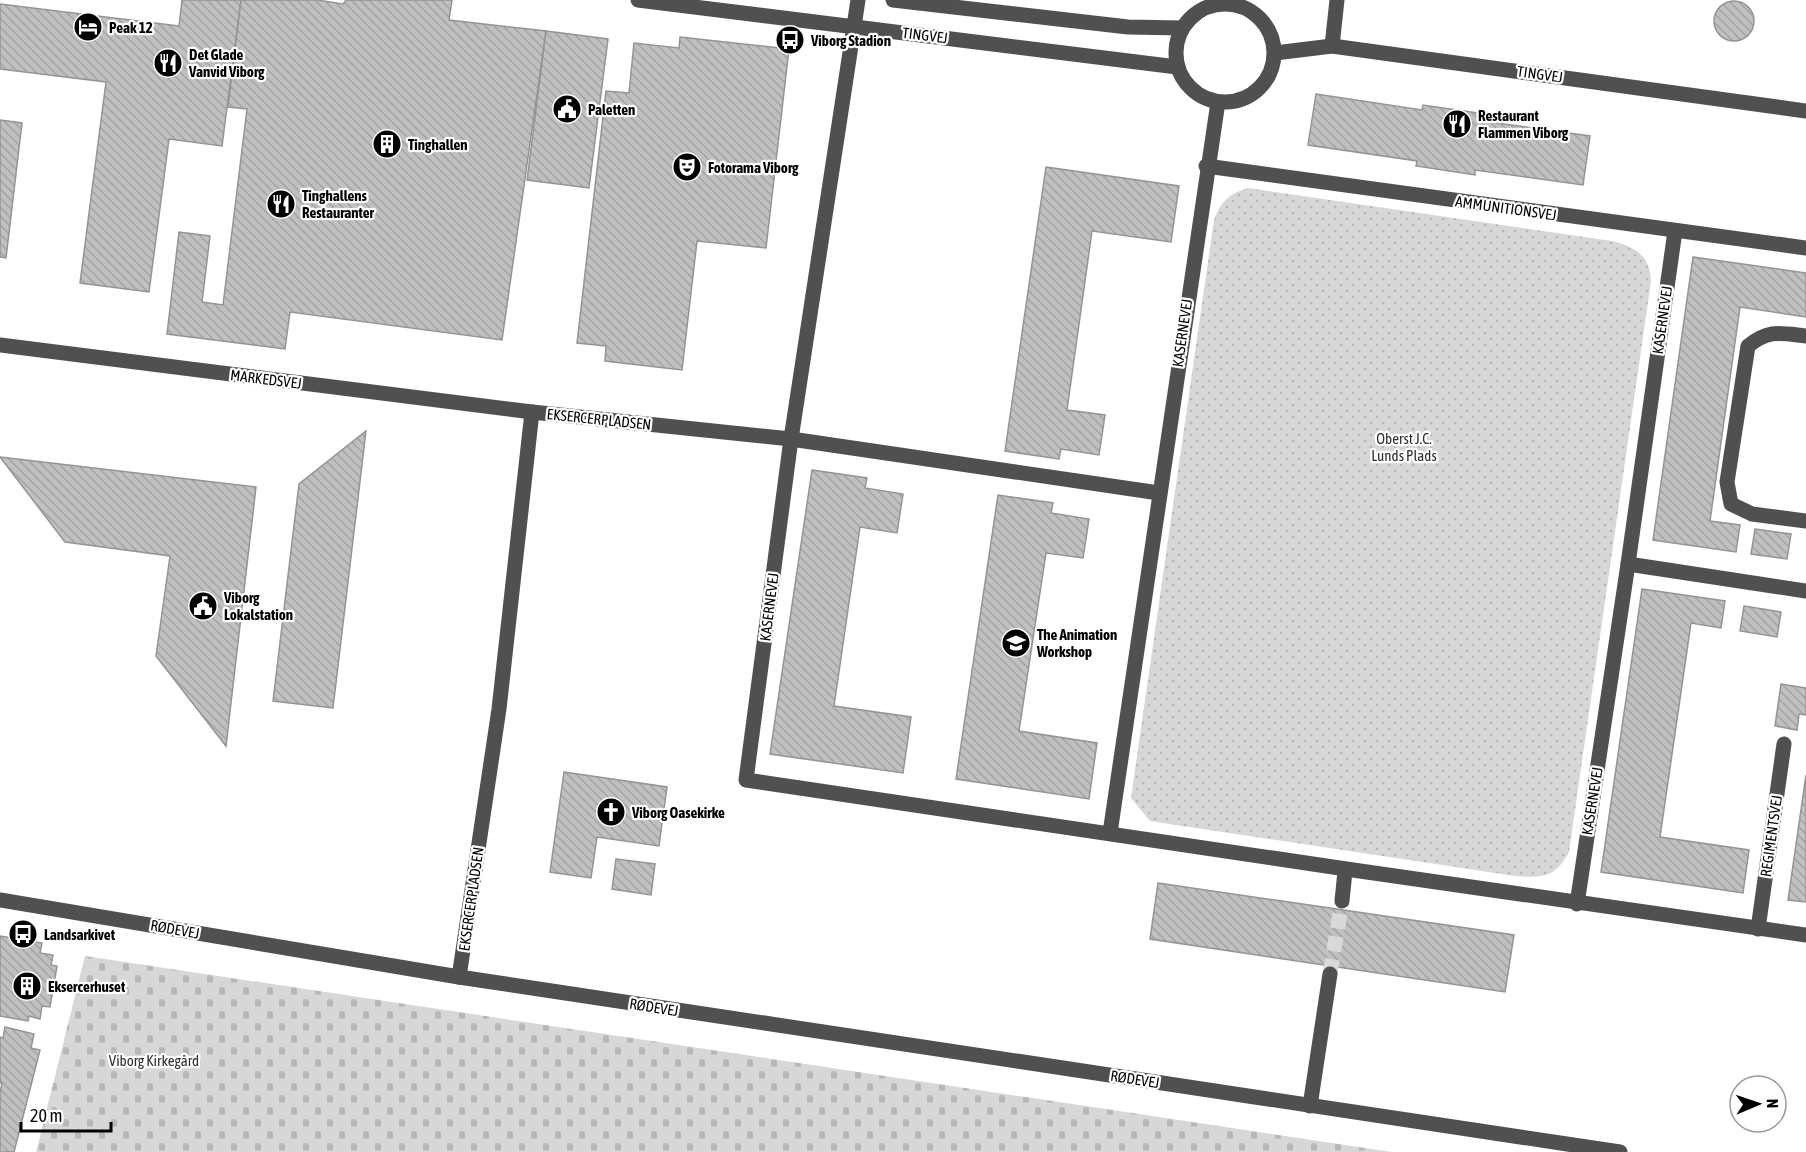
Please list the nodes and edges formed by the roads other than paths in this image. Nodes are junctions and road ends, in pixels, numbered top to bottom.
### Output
1 (638, 0) edge
2 (858, 0) edge
3 (893, 0) edge
4 (1337, 0) edge
5 (855, 26) junction
6 (1182, 28) junction
7 (1332, 46) junction
8 (1275, 53) junction
9 (1178, 67) junction
10 (1218, 102) junction
11 (1806, 111) edge
12 (1206, 166) junction
13 (1675, 231) junction
14 (1806, 248) edge
15 (1806, 336) edge
16 (0, 345) edge
17 (532, 412) junction
18 (791, 439) junction
19 (1159, 493) junction
20 (1806, 521) edge
21 (1628, 564) junction
22 (1806, 591) edge
23 (1784, 744) dead end
24 (1110, 832) junction
25 (1345, 871) junction
26 (0, 900) edge
27 (1342, 901) tunnel mouth
28 (1577, 904) junction
29 (1758, 929) junction
30 (1806, 935) edge
31 (1330, 974) tunnel mouth
32 (459, 977) junction
33 (1310, 1106) junction
34 (1620, 1152) edge

1 - 5 street, TINGVEJ
2 - 5 street
3 - 6 street, TINGVEJ
4 - 7 street
5 - 9 street, TINGVEJ
5 - 18 street
6 - 8 street
6 - 9 street
7 - 8 street, TINGVEJ
7 - 11 street, TINGVEJ
8 - 10 street
9 - 10 street
10 - 12 street, KASERNEVEJ
12 - 13 street, AMMUNITIONSVEJ
12 - 19 street, KASERNEVEJ
13 - 14 street, AMMUNITIONSVEJ
13 - 21 street, KASERNEVEJ
15 - 20 street
16 - 17 street, MARKEDSVEJ
17 - 18 street, EKSERCERPLADSEN
17 - 32 street, EKSERCERPLADSEN
18 - 19 street
18 - 24 street, KASERNEVEJ
19 - 24 street, KASERNEVEJ
21 - 22 street
21 - 28 street, KASERNEVEJ
23 - 29 street, REGIMENTSVEJ
24 - 25 street, KASERNEVEJ
25 - 27 street
25 - 28 street, KASERNEVEJ
26 - 32 street, RØDEVEJ
28 - 29 street
29 - 30 street
31 - 33 street
32 - 33 street, RØDEVEJ
33 - 34 street, RØDEVEJ

